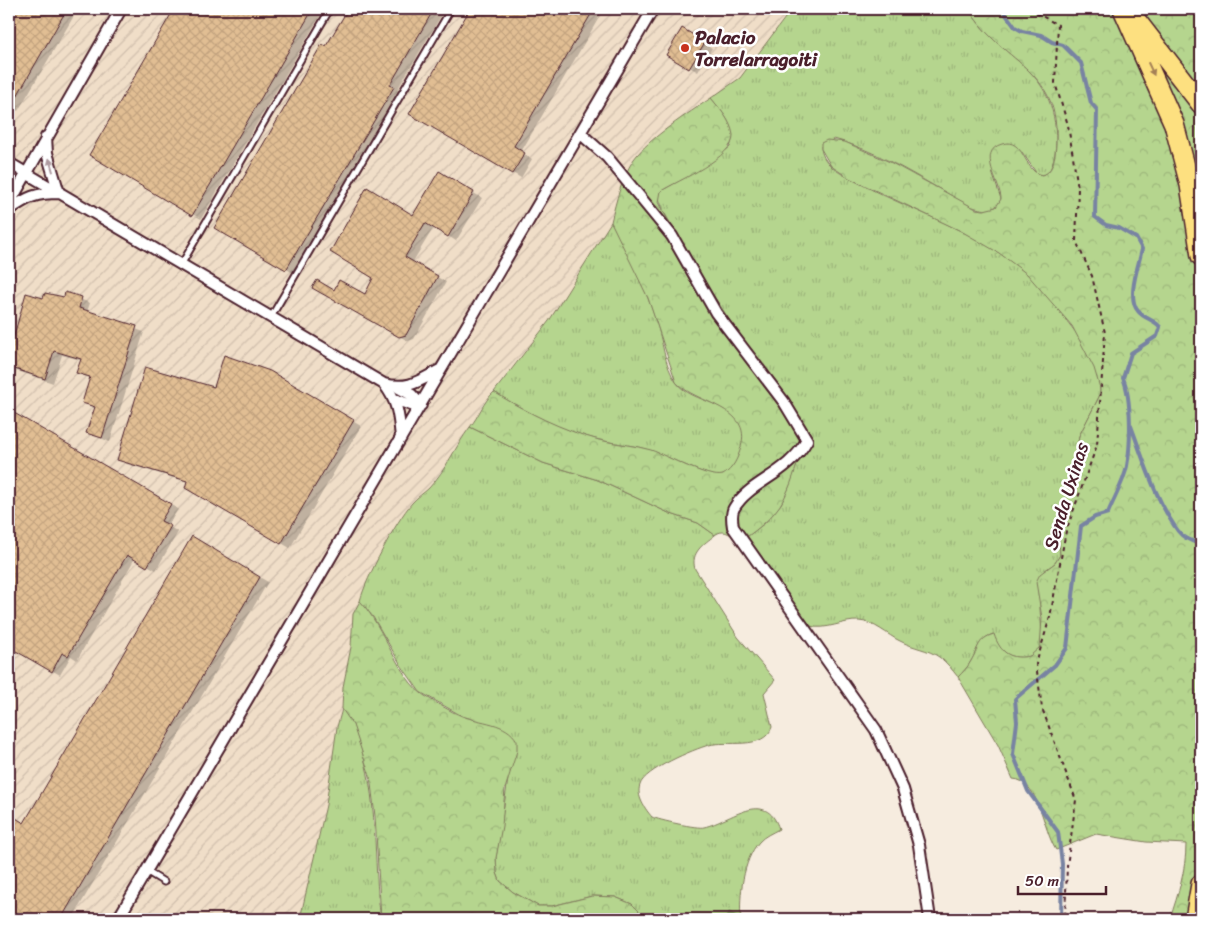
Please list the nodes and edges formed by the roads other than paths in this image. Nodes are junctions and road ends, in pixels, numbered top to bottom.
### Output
1 (121, 9) edge
2 (330, 9) edge
3 (451, 9) edge
4 (653, 9) edge
5 (1123, 9) edge
6 (1128, 9) edge
7 (1201, 104) edge
8 (580, 133) junction
9 (46, 137) junction
10 (9, 163) edge
11 (26, 173) junction
12 (59, 193) junction
13 (9, 204) edge
14 (9, 210) edge
15 (1201, 256) edge
16 (181, 265) junction
17 (271, 318) junction
18 (442, 369) junction
19 (384, 384) junction
20 (398, 388) junction
21 (394, 399) junction
22 (421, 405) junction
23 (401, 438) junction
24 (146, 871) junction
25 (164, 882) dead end
26 (1201, 884) edge
27 (118, 919) edge
28 (930, 919) edge
29 (1195, 919) edge

1 - 9 street
2 - 16 lane
3 - 17 lane
4 - 8 street
5 -> 15 highway
6 - 7 highway
8 - 18 street
8 - 28 street
9 - 11 street
12 -> 9 street
10 - 11 street
11 - 12 street
11 - 13 street
12 - 14 street
12 - 16 street
16 - 17 street
17 - 19 street
18 - 20 street
18 - 22 street
19 - 20 street
19 - 21 street
20 - 22 street
21 - 22 street
21 - 23 street
22 - 23 street
23 - 24 street
24 - 25 lane
24 - 27 street
26 - 29 highway

